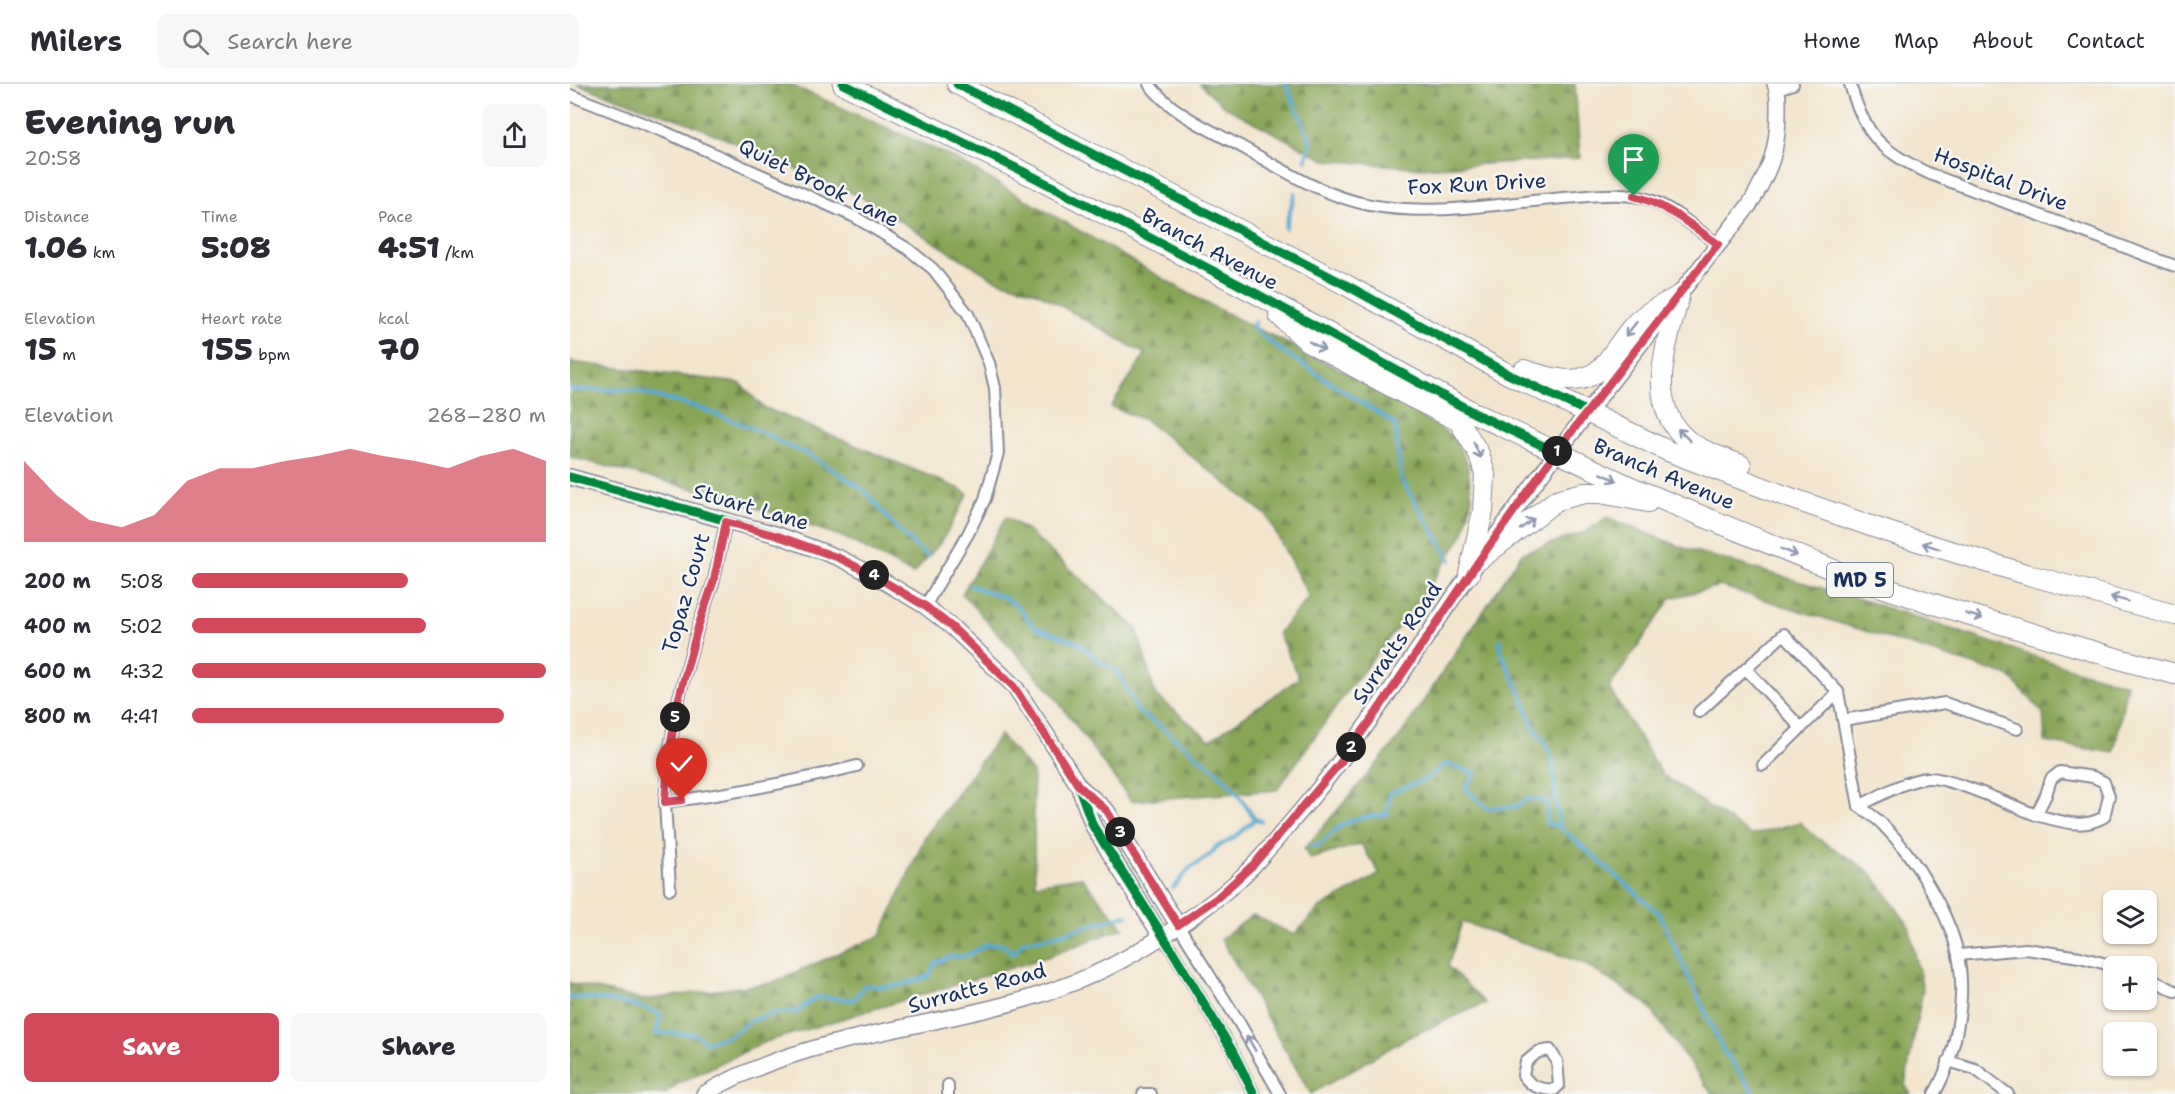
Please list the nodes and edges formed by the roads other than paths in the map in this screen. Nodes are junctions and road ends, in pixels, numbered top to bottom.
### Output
1 (843, 84) edge
2 (957, 84) edge
3 (1149, 84) edge
4 (1792, 84) edge
5 (1850, 84) edge
6 (1776, 87) edge
7 (570, 95) edge
8 (1718, 244) junction
9 (2175, 266) edge
10 (1257, 294) junction
11 (1679, 296) junction
12 (1460, 348) junction
13 (1588, 412) junction
14 (1556, 452) junction
15 (570, 478) edge
16 (1785, 496) junction
17 (1683, 509) junction
18 (726, 522) junction
19 (1475, 566) junction
20 (925, 606) junction
21 (2175, 615) edge
22 (1746, 669) junction
23 (2175, 674) edge
24 (1838, 692) junction
25 (1699, 712) dead end
26 (1843, 720) junction
27 (1801, 728) junction
28 (2017, 729) dead end
29 (1763, 765) dead end
30 (857, 766) dead end
31 (1078, 785) junction
32 (665, 802) junction
33 (1859, 806) junction
34 (2036, 815) junction
35 (670, 889) dead end
36 (1178, 925) junction
37 (1161, 936) junction
38 (1958, 955) junction
39 (2103, 963) edge
40 (2157, 982) edge
41 (2175, 991) edge
42 (1948, 1061) junction
43 (704, 1094) edge
44 (1143, 1094) edge
45 (1151, 1094) edge
46 (1254, 1094) edge
47 (1280, 1094) edge
48 (1934, 1094) edge
49 (2008, 1094) edge

1 - 10 highway, Branch Avenue / MD 5
2 - 12 highway, Branch Avenue / MD 5
3 - 8 street, Fox Run Drive
4 - 6 street
5 - 9 street, Hospital Drive
6 - 8 street, Surratts Road
7 - 20 street, Quiet Brook Lane
8 - 11 street, Surratts Road
10 - 14 highway, Branch Avenue / MD 5
10 -> 19 highway
11 -> 12 highway
11 - 13 street, Surratts Road
16 -> 11 highway
12 - 13 highway, Branch Avenue / MD 5
13 - 14 street, Surratts Road
13 - 16 highway, Branch Avenue / MD 5
14 -> 17 highway, Branch Avenue / MD 5
14 - 19 street, Surratts Road
15 - 18 street, Stuart Lane
21 -> 16 highway, Branch Avenue / MD 5
19 -> 17 highway
17 -> 23 highway, Branch Avenue / MD 5
18 - 20 street, Stuart Lane
18 - 32 street, Topaz Court
19 - 36 street, Surratts Road
20 - 31 street, Stuart Lane
22 - 24 street
22 - 25 street
22 - 27 street
24 - 26 street
24 - 27 street
26 - 28 street
26 - 33 street
27 - 29 street
30 - 32 street
31 - 36 street, Stuart Lane
31 - 37 street, Stuart Lane
32 - 35 street, Topaz Court
33 - 34 street
33 - 38 street
34 - 34 street
36 - 37 street, Surratts Road
47 -> 36 street
37 - 43 street, Surratts Road
37 - 46 street
38 - 39 street
38 - 42 street
40 - 41 street
42 - 48 street
42 - 49 street
44 - 45 street

